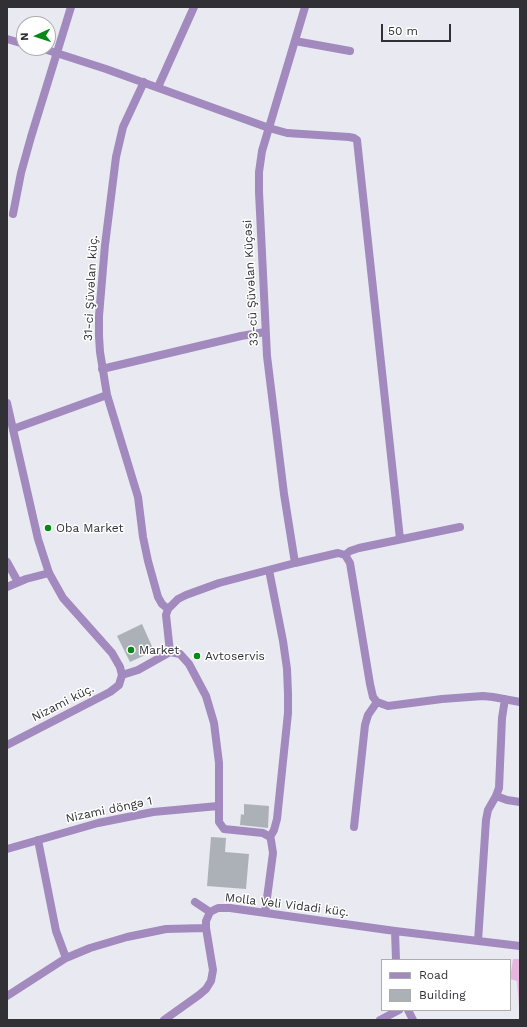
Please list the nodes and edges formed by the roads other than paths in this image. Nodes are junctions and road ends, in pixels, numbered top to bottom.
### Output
1 (71, 7) edge
2 (194, 7) edge
3 (305, 7) edge
4 (295, 41) junction
5 (350, 51) dead end
6 (58, 52) junction
7 (144, 82) junction
8 (158, 87) junction
9 (269, 128) junction
10 (13, 214) dead end
11 (265, 332) junction
12 (102, 369) junction
13 (107, 395) junction
14 (7, 403) edge
15 (10, 430) edge
16 (460, 527) dead end
17 (400, 538) junction
18 (345, 555) junction
19 (7, 562) edge
20 (295, 563) junction
21 (269, 570) junction
22 (49, 573) junction
23 (18, 582) junction
24 (7, 587) edge
25 (168, 610) junction
26 (170, 652) junction
27 (122, 675) junction
28 (505, 699) junction
29 (376, 702) junction
30 (520, 702) edge
31 (7, 745) edge
32 (496, 796) junction
33 (520, 802) edge
34 (218, 806) junction
35 (354, 827) dead end
36 (270, 837) junction
37 (38, 840) junction
38 (7, 849) edge
39 (194, 902) dead end
40 (210, 912) junction
41 (265, 913) junction
42 (206, 928) junction
43 (395, 931) junction
44 (478, 941) junction
45 (520, 946) edge
46 (66, 958) junction
47 (396, 959) edge
48 (7, 996) edge
49 (397, 1011) edge
50 (408, 1011) edge
51 (164, 1020) edge
52 (380, 1020) edge
53 (413, 1020) edge

1 - 6 street
2 - 8 street
3 - 4 street, 33-cü Şüvəlan Küçəsi
4 - 5 street
4 - 9 street, 33-cü Şüvəlan Küçəsi
6 - 7 street
6 - 10 street
7 - 8 street
7 - 12 street, 31-ci Şüvəlan küç.
8 - 9 street
9 - 11 street, 33-cü Şüvəlan Küçəsi
9 - 17 street
11 - 12 street
11 - 20 street, 33-cü Şüvəlan Küçəsi
12 - 13 street, 31-ci Şüvəlan küç.
13 - 15 street
13 - 25 street, 31-ci Şüvəlan küç.
14 - 15 street
15 - 22 street
16 - 17 street
17 - 18 street
18 - 20 street
18 - 29 street
19 - 23 street
20 - 21 street
21 - 25 street
21 - 36 street
22 - 23 street
22 - 27 street
23 - 24 street
25 - 26 street
26 - 27 street
26 - 34 street
27 - 31 street, Nizami küç.
28 - 29 street
28 - 30 street
28 - 32 street
29 - 35 street
32 - 33 street
32 - 44 street
34 - 36 street
34 - 37 street, Nizami döngə 1
36 - 41 street
37 - 38 street, Nizami döngə 1
37 - 46 street
39 - 40 street
40 - 41 street, Molla Vəli Vidadi küç.
40 - 42 street, Molla Vəli Vidadi küç.
41 - 43 street, Molla Vəli Vidadi küç.
42 - 46 street
42 - 51 street
43 - 44 street, Molla Vəli Vidadi küç.
43 - 47 street
44 - 45 street, Molla Vəli Vidadi küç.
46 - 48 street
49 - 52 street
50 - 53 street

